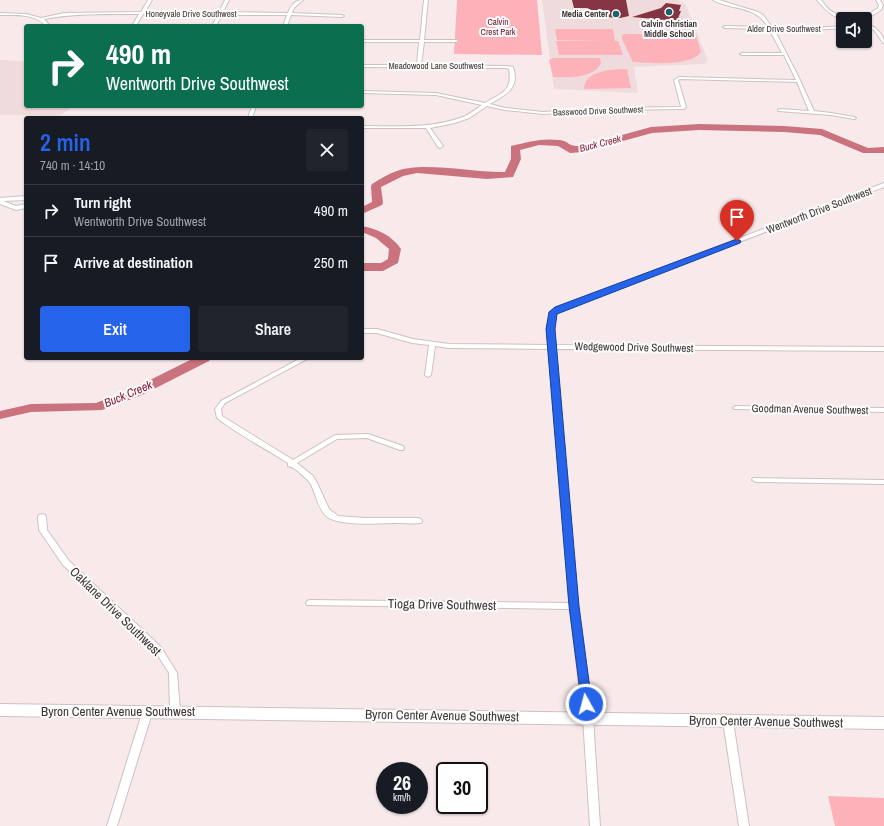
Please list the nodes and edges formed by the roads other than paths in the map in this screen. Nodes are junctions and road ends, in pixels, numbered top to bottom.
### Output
1 (150, 0) edge
2 (227, 0) edge
3 (300, 0) edge
4 (426, 0) edge
5 (715, 0) edge
6 (819, 0) edge
7 (878, 0) edge
8 (884, 0) edge
9 (0, 14) edge
10 (142, 14) junction
11 (220, 14) junction
12 (289, 14) junction
13 (872, 14) edge
14 (836, 15) edge
15 (342, 16) dead end
16 (40, 19) junction
17 (46, 24) edge
18 (135, 24) edge
19 (215, 24) edge
20 (286, 24) edge
21 (725, 27) dead end
22 (836, 28) edge
23 (872, 28) edge
24 (771, 29) junction
25 (875, 29) junction
26 (884, 29) edge
27 (364, 41) edge
28 (421, 41) junction
29 (456, 42) dead end
30 (884, 42) edge
31 (742, 54) dead end
32 (784, 54) junction
33 (364, 66) edge
34 (419, 66) junction
35 (798, 81) junction
36 (364, 92) edge
37 (486, 105) junction
38 (780, 110) dead end
39 (812, 112) junction
40 (854, 118) dead end
41 (364, 126) edge
42 (428, 126) junction
43 (440, 146) dead end
44 (884, 185) edge
45 (24, 198) edge
46 (0, 201) edge
47 (24, 206) edge
48 (364, 331) edge
49 (432, 345) junction
50 (552, 347) junction
51 (884, 350) edge
52 (302, 360) edge
53 (428, 375) dead end
54 (736, 408) dead end
55 (884, 410) edge
56 (400, 448) dead end
57 (292, 464) junction
58 (756, 480) dead end
59 (884, 482) edge
60 (42, 517) dead end
61 (418, 521) dead end
62 (310, 603) dead end
63 (574, 606) junction
64 (0, 710) edge
65 (148, 710) junction
66 (175, 711) junction
67 (588, 718) junction
68 (728, 721) junction
69 (884, 722) edge
70 (112, 826) edge
71 (594, 826) edge
72 (744, 826) edge

1 - 10 street
2 - 11 street
3 - 12 street
4 - 28 street
5 - 24 street
6 - 14 street
7 - 8 street
7 - 13 street
9 - 16 street
10 - 11 street, Honeyvale Drive Southwest
10 - 16 street, Honeyvale Drive Southwest
10 - 18 street
11 - 12 street, Honeyvale Drive Southwest
11 - 19 street
12 - 15 street, Honeyvale Drive Southwest
12 - 20 street
16 - 17 street
21 - 24 street, Alder Drive Southwest
22 - 24 street, Alder Drive Southwest
23 - 25 street
24 - 32 street
25 - 26 street
25 - 30 street
27 - 28 street
28 - 29 street
28 - 34 street
31 - 32 street
32 - 35 street
33 - 34 street, Meadowood Lane Southwest
34 - 37 street, Meadowood Lane Southwest
35 - 37 street, Basswood Drive Southwest
35 - 39 street
36 - 37 street, Basswood Drive Southwest
37 - 42 street
38 - 39 street
39 - 40 street
41 - 42 street
42 - 43 street
44 - 50 street, Wentworth Drive Southwest
45 - 46 street
46 - 47 street
48 - 49 street, Wedgewood Drive Southwest
49 - 50 street, Wedgewood Drive Southwest
49 - 53 street
50 - 51 street, Wedgewood Drive Southwest
50 - 63 street
52 - 57 street
54 - 55 street, Goodman Avenue Southwest
56 - 57 street
57 - 61 street
58 - 59 street
60 - 66 street, Oaklane Drive Southwest
62 - 63 street, Tioga Drive Southwest
63 - 67 street
64 - 65 main road, Byron Center Avenue Southwest
65 - 66 main road, Byron Center Avenue Southwest
65 - 70 street
66 - 67 main road, Byron Center Avenue Southwest
67 - 68 main road, Byron Center Avenue Southwest
67 - 71 street
68 - 69 main road, Byron Center Avenue Southwest
68 - 72 street

